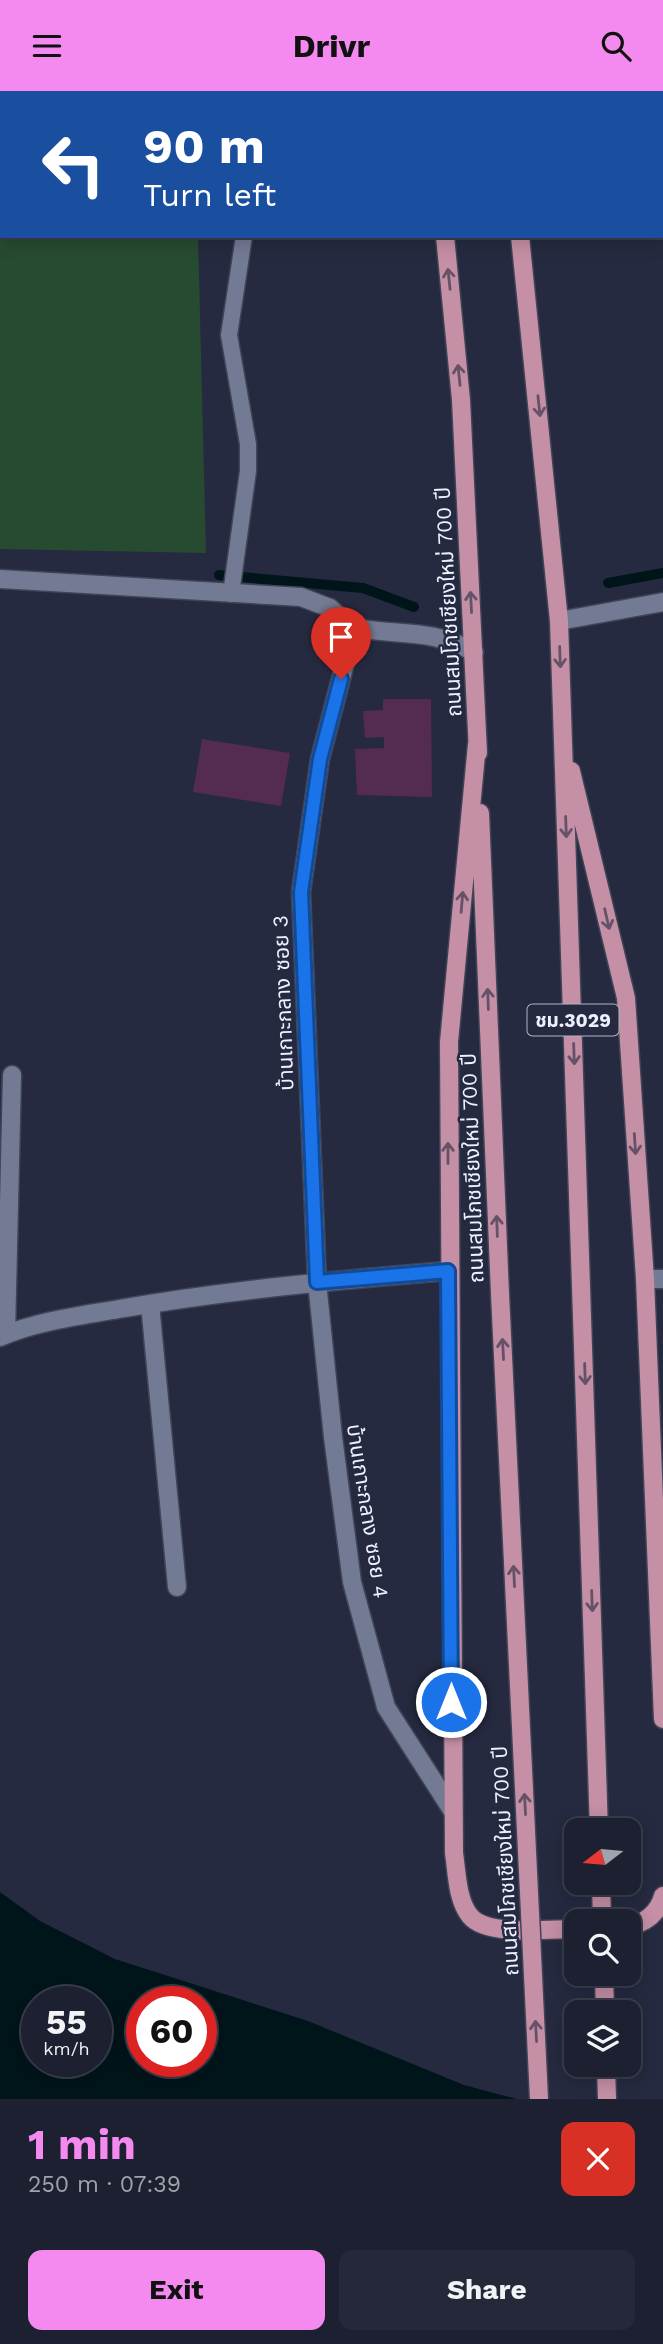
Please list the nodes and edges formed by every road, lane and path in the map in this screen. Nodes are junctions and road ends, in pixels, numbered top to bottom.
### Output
1 (244, 238) edge
2 (445, 238) edge
3 (520, 238) edge
4 (0, 579) edge
5 (231, 594) junction
6 (663, 602) edge
7 (559, 621) junction
8 (351, 628) junction
9 (474, 652) junction
10 (563, 734) junction
11 (477, 744) junction
12 (12, 1075) dead end
13 (448, 1271) junction
14 (645, 1279) junction
15 (663, 1279) edge
16 (317, 1282) junction
17 (150, 1304) junction
18 (3, 1336) edge
19 (177, 1587) dead end
20 (663, 1719) edge
21 (452, 1810) junction
22 (599, 1818) edge
23 (663, 1896) edge
24 (641, 1924) edge
25 (564, 1929) edge
26 (606, 2077) edge
27 (539, 2099) edge
28 (607, 2099) edge

1 - 5 lane
9 -> 2 main road, ถนนสมโภชเชียงใหม่ 700 ปี
3 -> 7 main road, ชม.3029
4 - 5 street
5 - 8 street
6 - 7 street
7 -> 10 main road, ชม.3029
8 - 9 street
8 - 16 street, บ้านเกาะกลาง ซอย 3
9 - 11 main road, ถนนสมโภชเชียงใหม่ 700 ปี
10 -> 14 main road
10 -> 22 main road, ชม.3029
13 -> 11 main road
27 -> 11 main road, ถนนสมโภชเชียงใหม่ 700 ปี, bridge
12 - 18 street
13 - 16 street
13 - 21 main road
14 - 15 street
14 - 20 main road
16 - 17 street
16 - 21 street, บ้านเกาะกลาง ซอย 4
17 - 18 street
17 - 19 street
21 - 25 main road
23 - 24 main road
26 - 28 main road

